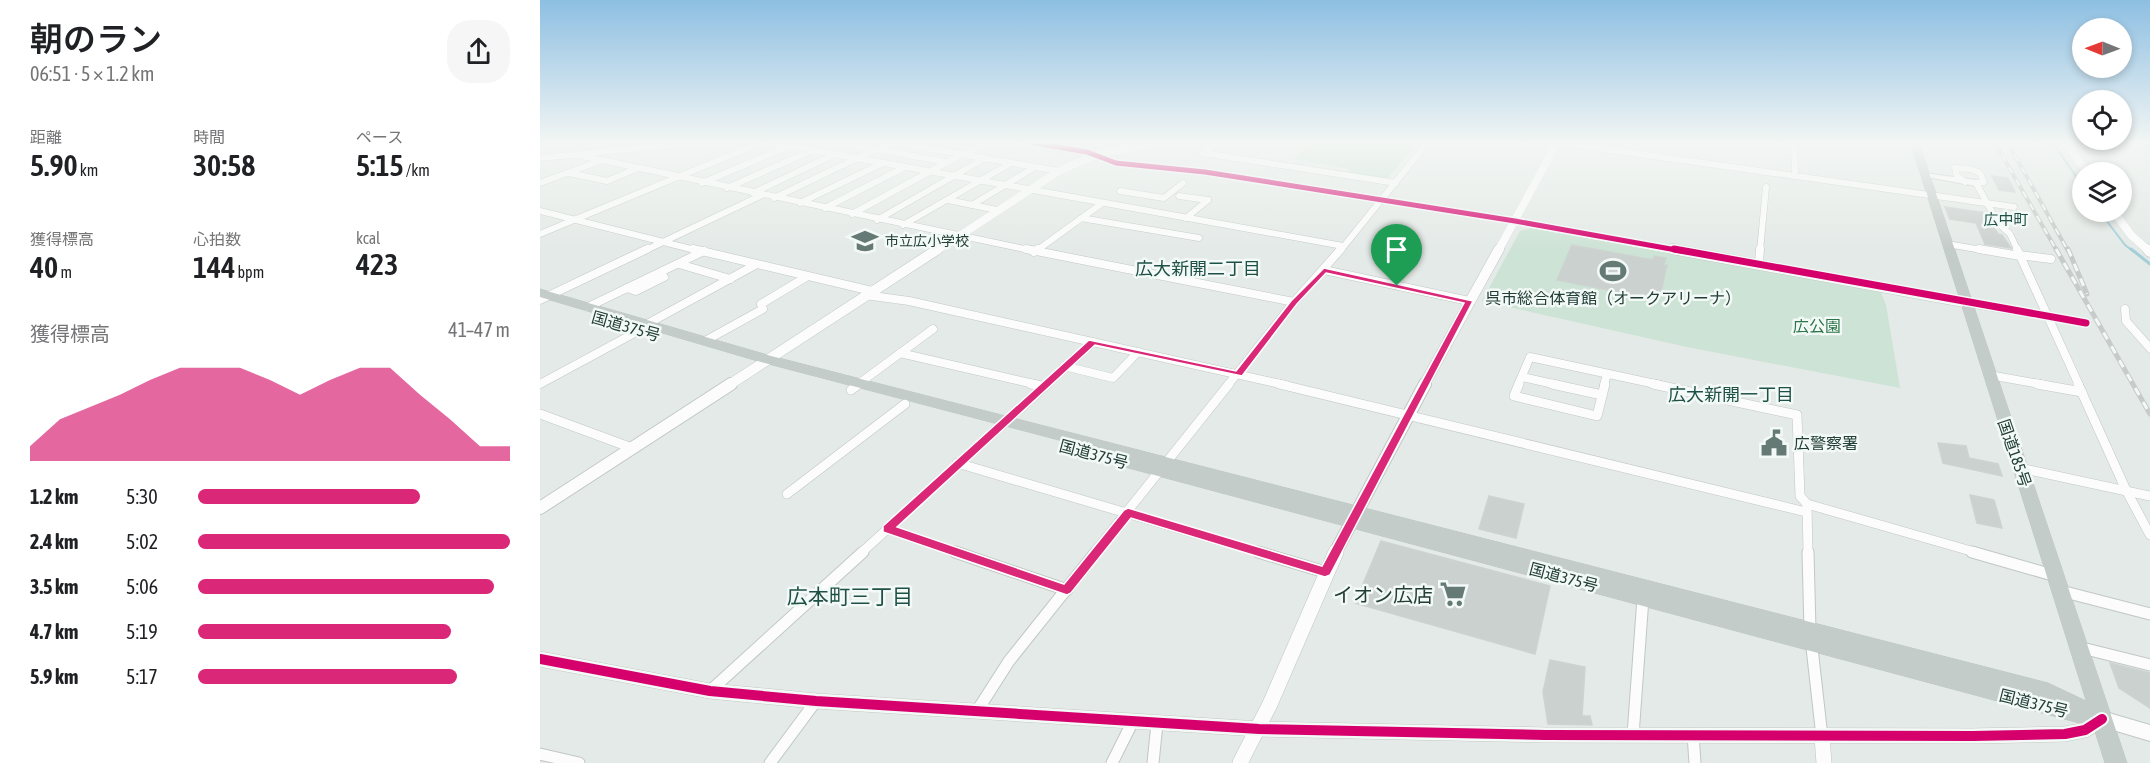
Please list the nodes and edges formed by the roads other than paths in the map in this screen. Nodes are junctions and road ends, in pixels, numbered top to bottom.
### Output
1 (598, 179) edge
2 (614, 179) edge
3 (672, 179) edge
4 (683, 179) edge
5 (712, 179) edge
6 (748, 179) edge
7 (782, 179) edge
8 (813, 179) edge
9 (851, 179) edge
10 (882, 179) edge
11 (918, 179) edge
12 (950, 179) edge
13 (969, 179) edge
14 (985, 179) edge
15 (1016, 179) edge
16 (1047, 179) edge
17 (1246, 179) edge
18 (1368, 179) edge
19 (1399, 179) edge
20 (1539, 179) edge
21 (1814, 179) edge
22 (1928, 179) edge
23 (1947, 179) edge
24 (1960, 179) edge
25 (1982, 179) edge
26 (981, 181) junction
27 (1965, 182) junction
28 (702, 183) junction
29 (1183, 183) dead end
30 (1396, 183) junction
31 (1976, 183) junction
32 (1005, 185) junction
33 (1766, 187) dead end
34 (727, 188) junction
35 (1029, 190) junction
36 (1120, 191) dead end
37 (752, 193) junction
38 (762, 195) junction
39 (1179, 196) dead end
40 (1932, 196) junction
41 (773, 198) junction
42 (948, 200) junction
43 (1380, 200) junction
44 (800, 203) junction
45 (1986, 203) junction
46 (1101, 204) junction
47 (972, 205) junction
48 (2014, 207) dead end
49 (824, 208) junction
50 (997, 210) junction
51 (540, 211) edge
52 (852, 214) junction
53 (1081, 218) junction
54 (1186, 218) junction
55 (574, 220) junction
56 (877, 220) junction
57 (1515, 221) junction
58 (2121, 222) edge
59 (903, 225) junction
60 (540, 234) edge
61 (957, 236) junction
62 (1199, 238) dead end
63 (666, 242) junction
64 (1947, 244) junction
65 (1343, 246) junction
66 (704, 251) junction
67 (1034, 252) junction
68 (2150, 252) edge
69 (2020, 255) junction
70 (2051, 259) dead end
71 (1759, 264) junction
72 (682, 265) junction
73 (755, 265) junction
74 (1324, 270) junction
75 (806, 277) junction
76 (730, 279) junction
77 (868, 293) junction
78 (543, 297) edge
79 (1469, 301) junction
80 (1294, 302) junction
81 (1964, 302) junction
82 (588, 307) junction
83 (2125, 309) dead end
84 (2048, 317) junction
85 (2086, 323) dead end
86 (642, 328) junction
87 (933, 329) dead end
88 (705, 341) junction
89 (1093, 342) junction
90 (2150, 348) edge
91 (1138, 352) junction
92 (900, 353) junction
93 (762, 362) junction
94 (1064, 366) junction
95 (1239, 374) junction
96 (1607, 374) junction
97 (1989, 375) junction
98 (1522, 377) junction
99 (540, 384) edge
100 (855, 386) junction
101 (1041, 386) junction
102 (2082, 392) junction
103 (1602, 395) junction
104 (905, 404) junction
105 (540, 414) edge
106 (1407, 416) junction
107 (999, 424) junction
108 (632, 448) junction
109 (957, 463) junction
110 (1164, 467) junction
111 (2020, 468) junction
112 (2126, 491) junction
113 (787, 494) dead end
114 (2150, 496) edge
115 (540, 508) edge
116 (1807, 508) junction
117 (1128, 513) junction
118 (1353, 516) junction
119 (888, 529) junction
120 (2150, 535) edge
121 (1325, 572) junction
122 (2056, 576) junction
123 (1067, 590) junction
124 (2061, 591) junction
125 (1643, 598) junction
126 (2150, 614) edge
127 (1811, 637) junction
128 (2078, 647) junction
129 (540, 659) edge
130 (2150, 665) edge
131 (710, 691) junction
132 (816, 701) junction
133 (977, 711) junction
134 (2102, 719) junction
135 (1132, 723) junction
136 (1156, 724) junction
137 (1259, 729) junction
138 (2150, 733) edge
139 (1633, 735) junction
140 (1693, 735) junction
141 (1822, 737) junction
142 (540, 754) edge
143 (579, 763) edge
144 (770, 763) edge
145 (1112, 763) edge
146 (1153, 763) edge
147 (1240, 763) edge
148 (1695, 763) edge
149 (1824, 763) edge
150 (2116, 763) edge

1 - 2 street
3 - 55 street
4 - 28 street
5 - 28 street
6 - 34 street
7 - 37 street
8 - 41 street
9 - 44 street
10 - 49 street
11 - 52 street
12 - 56 street
13 - 26 street
14 - 26 street
15 - 32 street
16 - 35 street
17 - 43 street
18 - 30 street
19 - 30 street
20 - 57 street
21 - 40 street
22 - 40 highway, 国道185号
23 - 27 main road
24 - 27 street
25 - 31 street
26 - 32 street
26 - 42 street
27 - 31 main road
28 - 34 street
29 - 36 street
30 - 43 street
31 - 45 street
32 - 35 street
32 - 47 street
33 - 71 street
34 - 37 street
35 - 46 street
35 - 50 street
37 - 38 street
38 - 41 street
38 - 63 street
39 - 54 street
40 - 45 street
40 - 64 highway, 国道185号
41 - 44 street
42 - 47 street
42 - 59 street
43 - 57 street
43 - 65 street
44 - 49 street
45 - 48 street
45 - 69 street
46 - 53 street
46 - 54 street
47 - 50 street
49 - 52 street
50 - 61 street
51 - 55 street
52 - 56 street
53 - 62 street
53 - 67 street
54 - 65 street
55 - 60 street
55 - 63 street
56 - 59 street
57 - 71 street
57 - 79 street
58 - 68 street
59 - 61 street
61 - 67 street
61 - 77 street
63 - 66 street
63 - 78 street
64 - 69 street
64 - 81 highway, 国道185号
65 - 74 street
66 - 72 street
66 - 73 street
67 - 80 street
69 - 70 street
69 - 84 street
71 - 81 street
72 - 76 street
72 - 82 street
73 - 75 street
73 - 76 street
74 - 79 street
74 - 80 street
75 - 77 street
75 - 88 street
76 - 86 street
77 - 89 street
77 - 93 street
78 - 82 highway, 国道375号
78 - 86 highway, 国道375号
79 - 106 street
80 - 95 street
81 - 84 street
81 - 97 highway, 国道185号
82 - 86 highway, 国道375号
83 - 90 street
84 - 85 street
84 - 102 street
86 - 88 highway, 国道375号
86 - 93 highway, 国道375号
86 - 99 street
87 - 92 street
88 - 93 highway, 国道375号
89 - 91 street
89 - 94 street
91 - 94 street
91 - 95 street
92 - 100 street
92 - 101 street
93 - 100 highway, 国道375号
93 - 108 street
94 - 101 street
95 - 106 street
95 - 110 street
96 - 98 street
96 - 103 street
96 - 116 street
97 - 102 street
97 - 111 highway, 国道185号
98 - 103 street
98 - 103 street
100 - 104 highway, 国道375号
100 - 107 highway, 国道375号
101 - 107 street
102 - 112 street
104 - 107 highway, 国道375号
104 - 113 street
105 - 108 street
106 - 116 street
106 - 118 street
107 - 109 street
107 - 110 highway, 国道375号
108 - 115 street
109 - 117 street
109 - 119 street
110 - 117 street
110 - 118 highway, 国道375号
111 - 112 street
111 - 122 highway, 国道185号
112 - 114 street
112 - 120 street
116 - 122 street
116 - 127 street
117 - 121 street
117 - 123 street
118 - 121 street
118 - 125 highway, 国道375号
118 - 127 highway, 国道375号
119 - 123 street
119 - 131 street
121 - 137 street
122 - 124 highway, 国道185号
123 - 133 street
124 - 126 street
124 - 128 highway, 国道185号
125 - 127 highway, 国道375号
125 - 139 street
127 - 134 highway, 国道375号
127 - 141 street
128 - 130 street
128 - 134 highway, 国道185号
129 - 131 street
131 - 132 street
132 - 133 street
132 - 144 street
133 - 135 street
134 - 138 main road
134 - 141 street
134 - 150 highway, 国道185号
135 - 136 street
135 - 145 street
136 - 137 street
136 - 146 street
137 - 139 street
137 - 147 street
139 - 140 street
140 - 141 street
140 - 148 street
141 - 149 street
142 - 143 street

